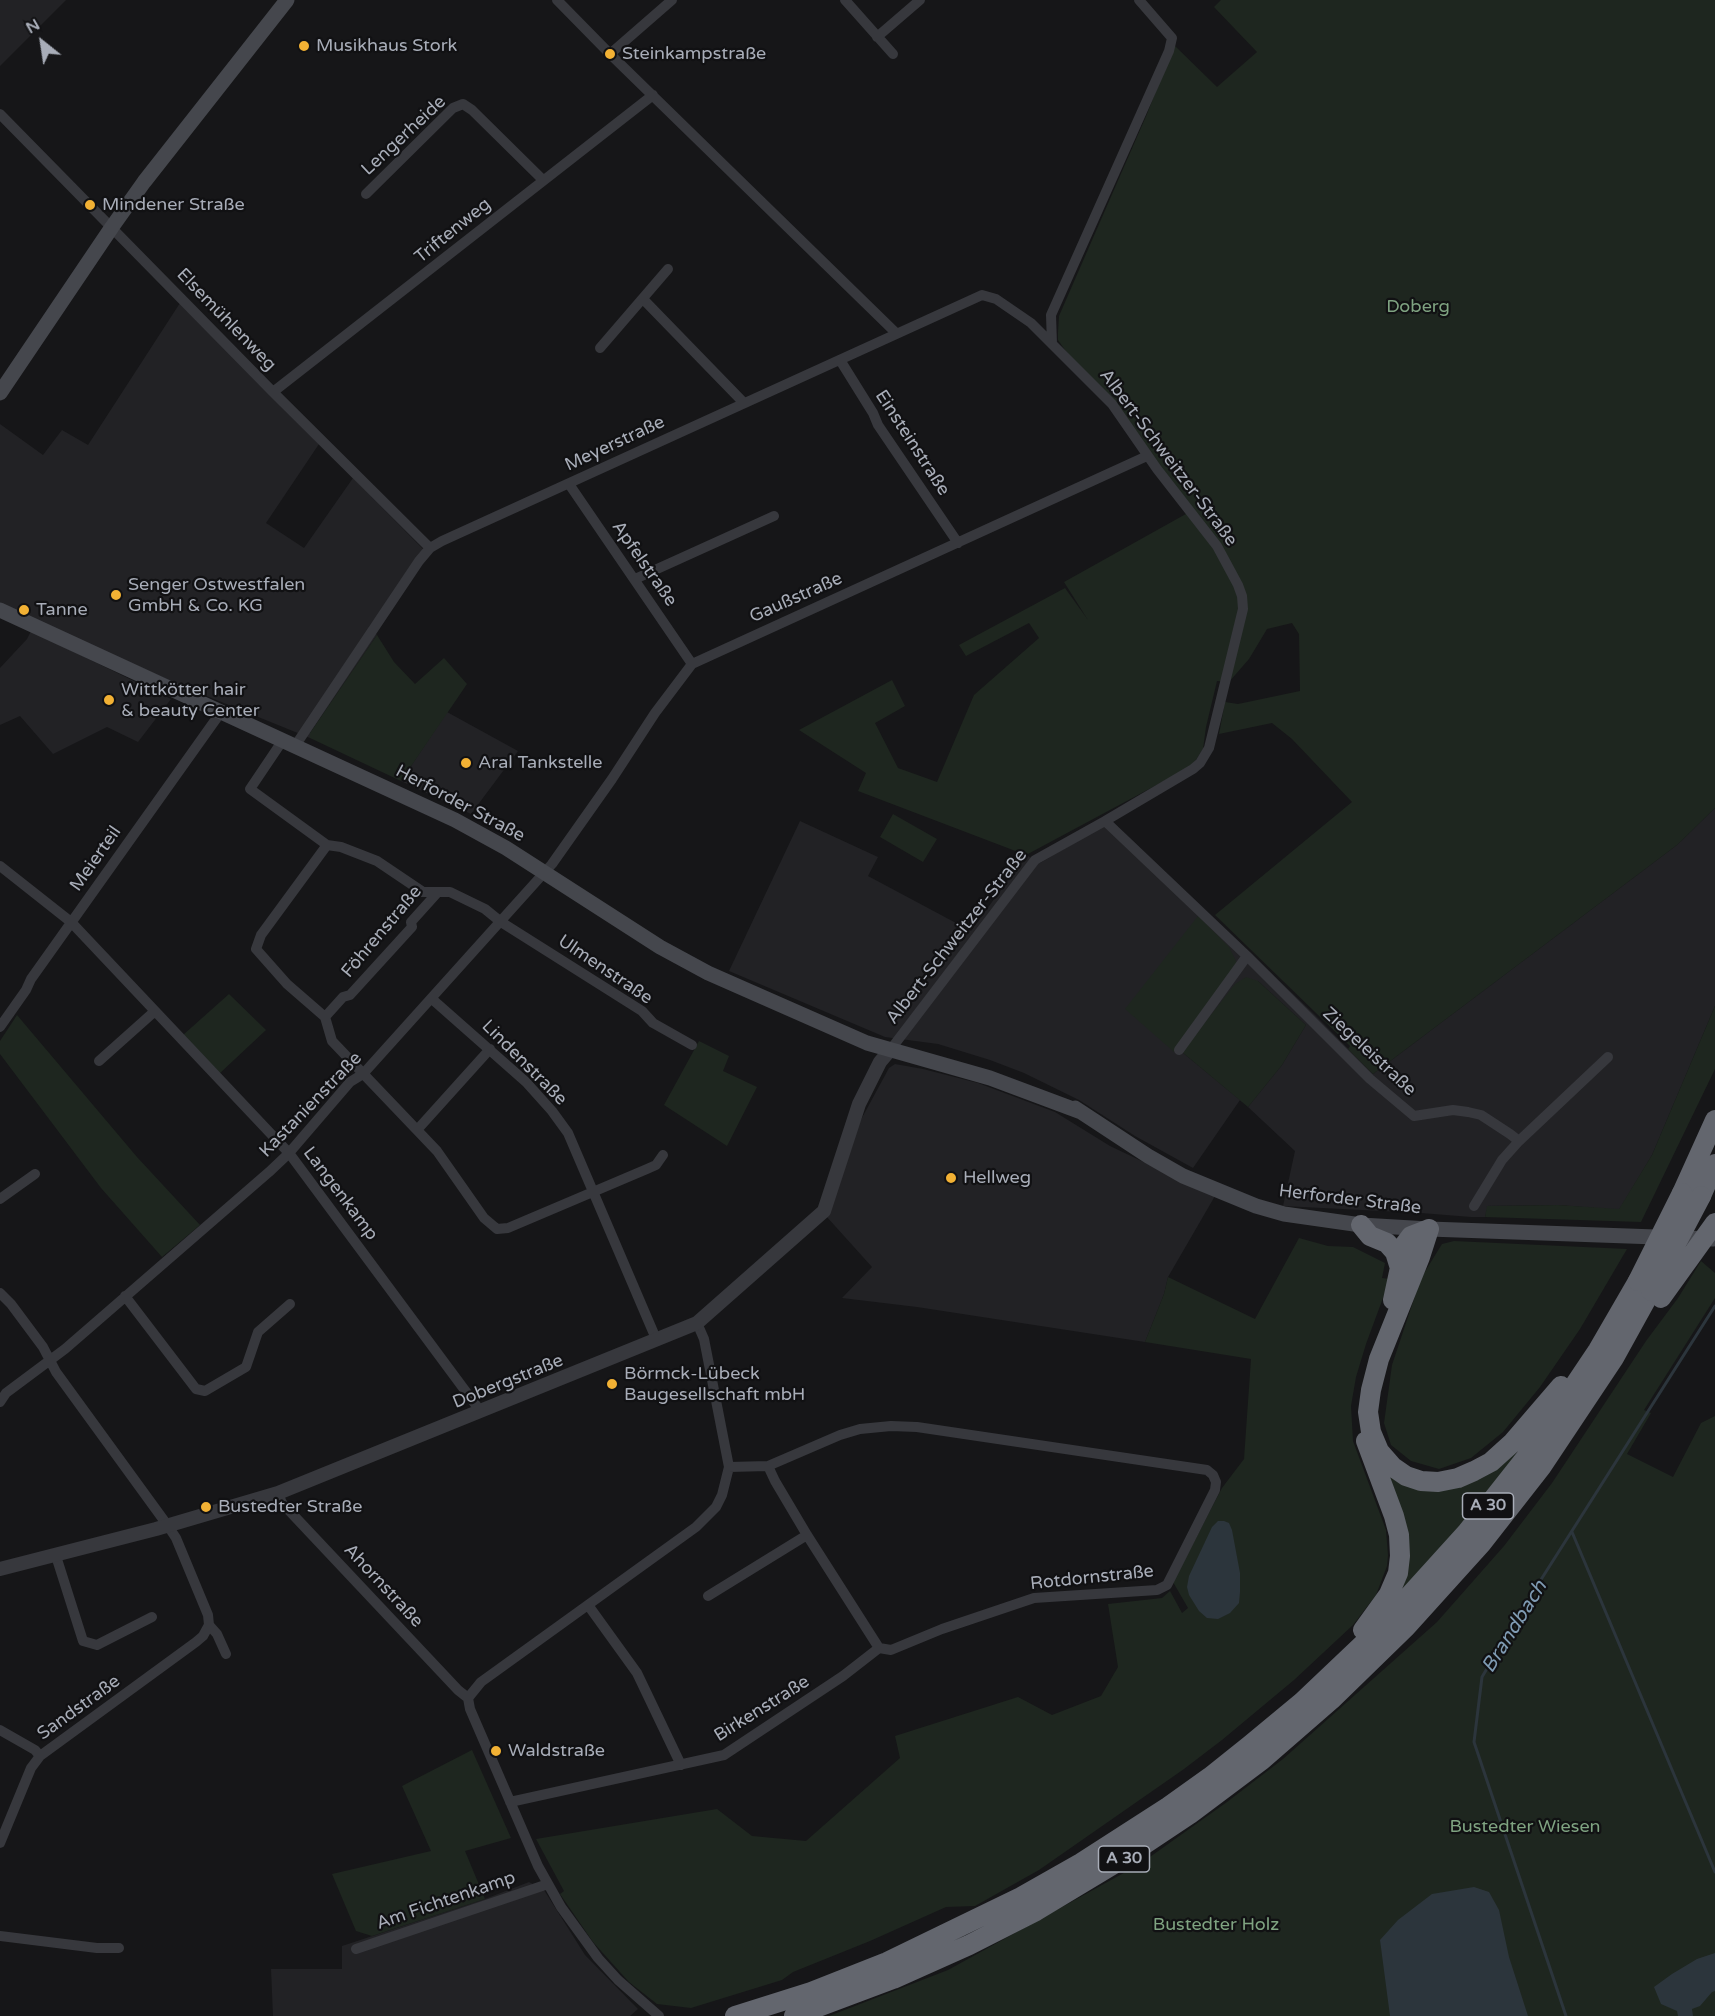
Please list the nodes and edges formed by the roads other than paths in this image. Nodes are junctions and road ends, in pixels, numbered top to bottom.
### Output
1 (287, 0) edge
2 (557, 0) edge
3 (672, 0) edge
4 (844, 0) edge
5 (920, 0) edge
6 (1139, 0) edge
7 (877, 37) junction
8 (610, 54) junction
9 (893, 54) dead end
10 (653, 95) junction
11 (0, 114) edge
12 (543, 180) junction
13 (366, 194) dead end
14 (112, 227) junction
15 (668, 269) dead end
16 (643, 299) junction
17 (1051, 315) junction
18 (1031, 323) junction
19 (896, 333) junction
20 (1052, 344) junction
21 (600, 348) dead end
22 (840, 360) junction
23 (273, 392) junction
24 (0, 393) edge
25 (744, 403) junction
26 (1147, 456) junction
27 (568, 484) junction
28 (774, 516) dead end
29 (958, 543) junction
30 (430, 548) junction
31 (634, 579) junction
32 (0, 610) edge
33 (692, 664) junction
34 (220, 712) junction
35 (289, 743) junction
36 (1105, 821) junction
37 (327, 845) junction
38 (0, 866) edge
39 (544, 873) junction
40 (438, 892) junction
41 (71, 922) junction
42 (501, 922) junction
43 (1247, 956) junction
44 (432, 999) junction
45 (155, 1011) junction
46 (325, 1017) junction
47 (0, 1027) edge
48 (692, 1044) dead end
49 (490, 1049) junction
50 (891, 1049) junction
51 (1179, 1050) dead end
52 (1608, 1057) dead end
53 (99, 1061) dead end
54 (363, 1074) junction
55 (1715, 1120) edge
56 (417, 1130) junction
57 (1519, 1141) junction
58 (289, 1153) junction
59 (663, 1155) dead end
60 (1715, 1164) edge
61 (35, 1174) dead end
62 (595, 1192) junction
63 (1692, 1194) junction
64 (0, 1199) edge
65 (1474, 1206) dead end
66 (1715, 1223) edge
67 (1361, 1225) junction
68 (1429, 1229) junction
69 (1715, 1239) edge
70 (1399, 1265) junction
71 (1650, 1290) junction
72 (0, 1293) edge
73 (125, 1296) junction
74 (290, 1304) dead end
75 (697, 1323) junction
76 (657, 1341) junction
77 (51, 1360) junction
78 (0, 1402) edge
79 (481, 1412) junction
80 (768, 1466) junction
81 (729, 1467) junction
82 (278, 1493) junction
83 (168, 1526) junction
84 (807, 1535) junction
85 (56, 1556) junction
86 (0, 1569) edge
87 (708, 1596) dead end
88 (588, 1605) junction
89 (152, 1617) dead end
90 (209, 1625) junction
91 (879, 1648) junction
92 (226, 1654) dead end
93 (468, 1698) junction
94 (1302, 1702) junction
95 (0, 1730) edge
96 (40, 1756) junction
97 (681, 1765) junction
98 (510, 1802) junction
99 (0, 1843) edge
100 (548, 1884) junction
101 (0, 1936) edge
102 (119, 1948) dead end
103 (356, 1949) dead end
104 (659, 2016) edge
105 (735, 2016) edge
106 (794, 2016) edge

1 - 14 main road
2 - 8 street
3 - 8 street
4 - 7 street
5 - 7 street
6 - 17 street
7 - 9 street
8 - 10 street
10 - 12 street, Triftenweg
10 - 19 street
11 - 14 street, Elsemühlenweg
12 - 13 street, Lengerheide
12 - 23 street, Triftenweg
14 - 23 street, Elsemühlenweg
14 - 24 main road
15 - 16 street
16 - 21 street
16 - 25 street
17 - 18 street
17 - 20 street
18 - 19 street, Meyerstraße
18 - 20 street, Meyerstraße
19 - 22 street, Meyerstraße
20 - 26 street, Albert-Schweitzer-Straße
22 - 25 street, Meyerstraße
22 - 29 street, Einsteinstraße
23 - 30 street, Elsemühlenweg
25 - 27 street, Meyerstraße
26 - 29 street, Gaußstraße
26 - 36 street, Albert-Schweitzer-Straße
27 - 30 street, Meyerstraße
27 - 31 street, Apfelstraße
28 - 31 street
29 - 33 street, Gaußstraße
30 - 35 street, Meyerstraße
31 - 33 street, Apfelstraße
32 - 34 main road, Herforder Straße
33 - 39 street, Gaußstraße
34 - 35 main road, Herforder Straße
34 - 41 street, Meierteil
35 - 37 street, Föhrenstraße
35 - 39 main road, Herforder Straße
36 - 43 street, Ziegeleistraße
36 - 50 street, Albert-Schweitzer-Straße
37 - 40 street, Föhrenstraße
37 - 46 street
38 - 41 street, Langenkamp
39 - 42 street, Kastanienstraße
39 - 50 main road, Herforder Straße
40 - 42 street, Föhrenstraße
40 - 46 street, Föhrenstraße
41 - 45 street, Langenkamp
41 - 47 street, Meierteil
42 - 44 street, Kastanienstraße
42 - 48 street, Ulmenstraße
43 - 51 street
43 - 57 street, Ziegeleistraße
44 - 49 street, Lindenstraße
44 - 54 street, Kastanienstraße
45 - 53 street
45 - 58 street, Langenkamp
46 - 54 street
49 - 56 street
49 - 62 street, Lindenstraße
50 - 67 main road, Herforder Straße
50 - 75 street, Dobergstraße
52 - 57 street
54 - 56 street
54 - 58 street, Kastanienstraße
55 - 63 highway, A 30
56 - 62 street
57 - 65 street
58 - 73 street, Kastanienstraße
58 - 79 street, Langenkamp
59 - 62 street
60 - 63 highway, A 30
61 - 64 street
62 - 76 street, Lindenstraße
63 - 71 highway, A 30, bridge
66 - 71 highway, bridge
67 - 68 main road, Herforder Straße
67 - 70 highway
68 - 69 main road, Herforder Straße
68 - 70 highway
68 - 71 highway
70 - 94 highway
71 - 94 highway, A 30
71 - 106 highway, A 30
72 - 77 street
73 - 74 street
73 - 77 street, Kastanienstraße
75 - 76 street, Dobergstraße
75 - 81 street
76 - 79 street, Dobergstraße
77 - 78 street, Kastanienstraße
77 - 83 street
79 - 82 street, Dobergstraße
80 - 81 street, Rotdornstraße
80 - 84 street
80 - 91 street, Rotdornstraße
81 - 88 street
82 - 83 street, Dobergstraße
82 - 93 street, Ahornstraße
83 - 85 street, Dobergstraße
83 - 90 street
84 - 87 street
84 - 91 street
85 - 86 street, Dobergstraße
85 - 89 street
88 - 93 street
88 - 97 street
90 - 92 street
90 - 96 street, Sandstraße
91 - 97 street, Birkenstraße
93 - 98 street
94 - 105 highway, A 30
95 - 96 street
96 - 99 street, Sandstraße
97 - 98 street, Birkenstraße
98 - 100 street
100 - 103 street, Am Fichtenkamp
100 - 104 street
101 - 102 street

